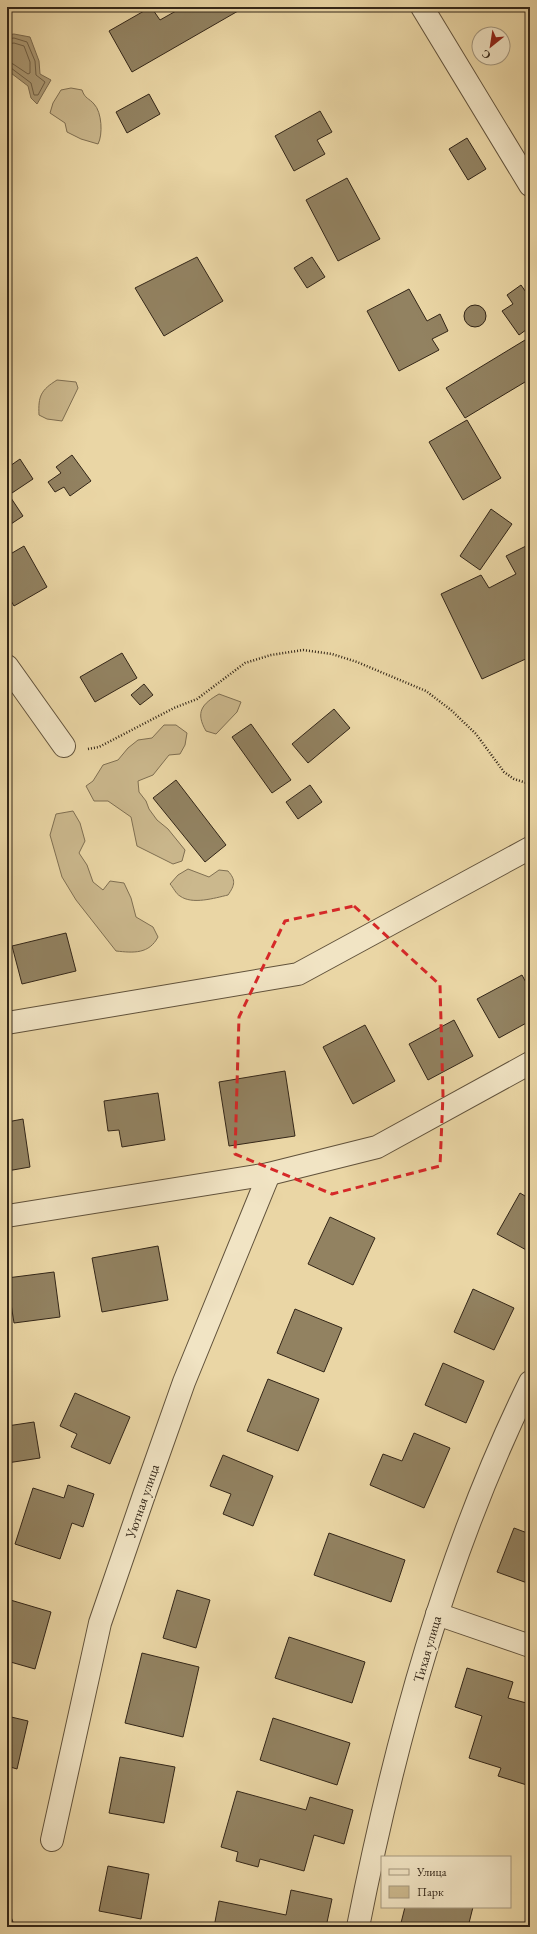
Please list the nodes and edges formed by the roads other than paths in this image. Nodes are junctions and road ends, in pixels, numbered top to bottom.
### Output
1 (422, 7) edge
2 (530, 185) edge
3 (7, 666) edge
4 (64, 746) road end
5 (530, 848) edge
6 (7, 1023) edge
7 (530, 1063) edge
8 (269, 1174) junction
9 (7, 1216) edge
10 (530, 1382) edge
11 (437, 1614) junction
12 (530, 1646) edge
13 (52, 1840) dead end
14 (358, 1927) edge

1 - 2 street
3 - 4 street
5 - 6 street
7 - 8 street
8 - 9 street
8 - 13 street, Уютная улица
10 - 11 street, Тихая улица
11 - 12 street
11 - 14 street, Тихая улица

